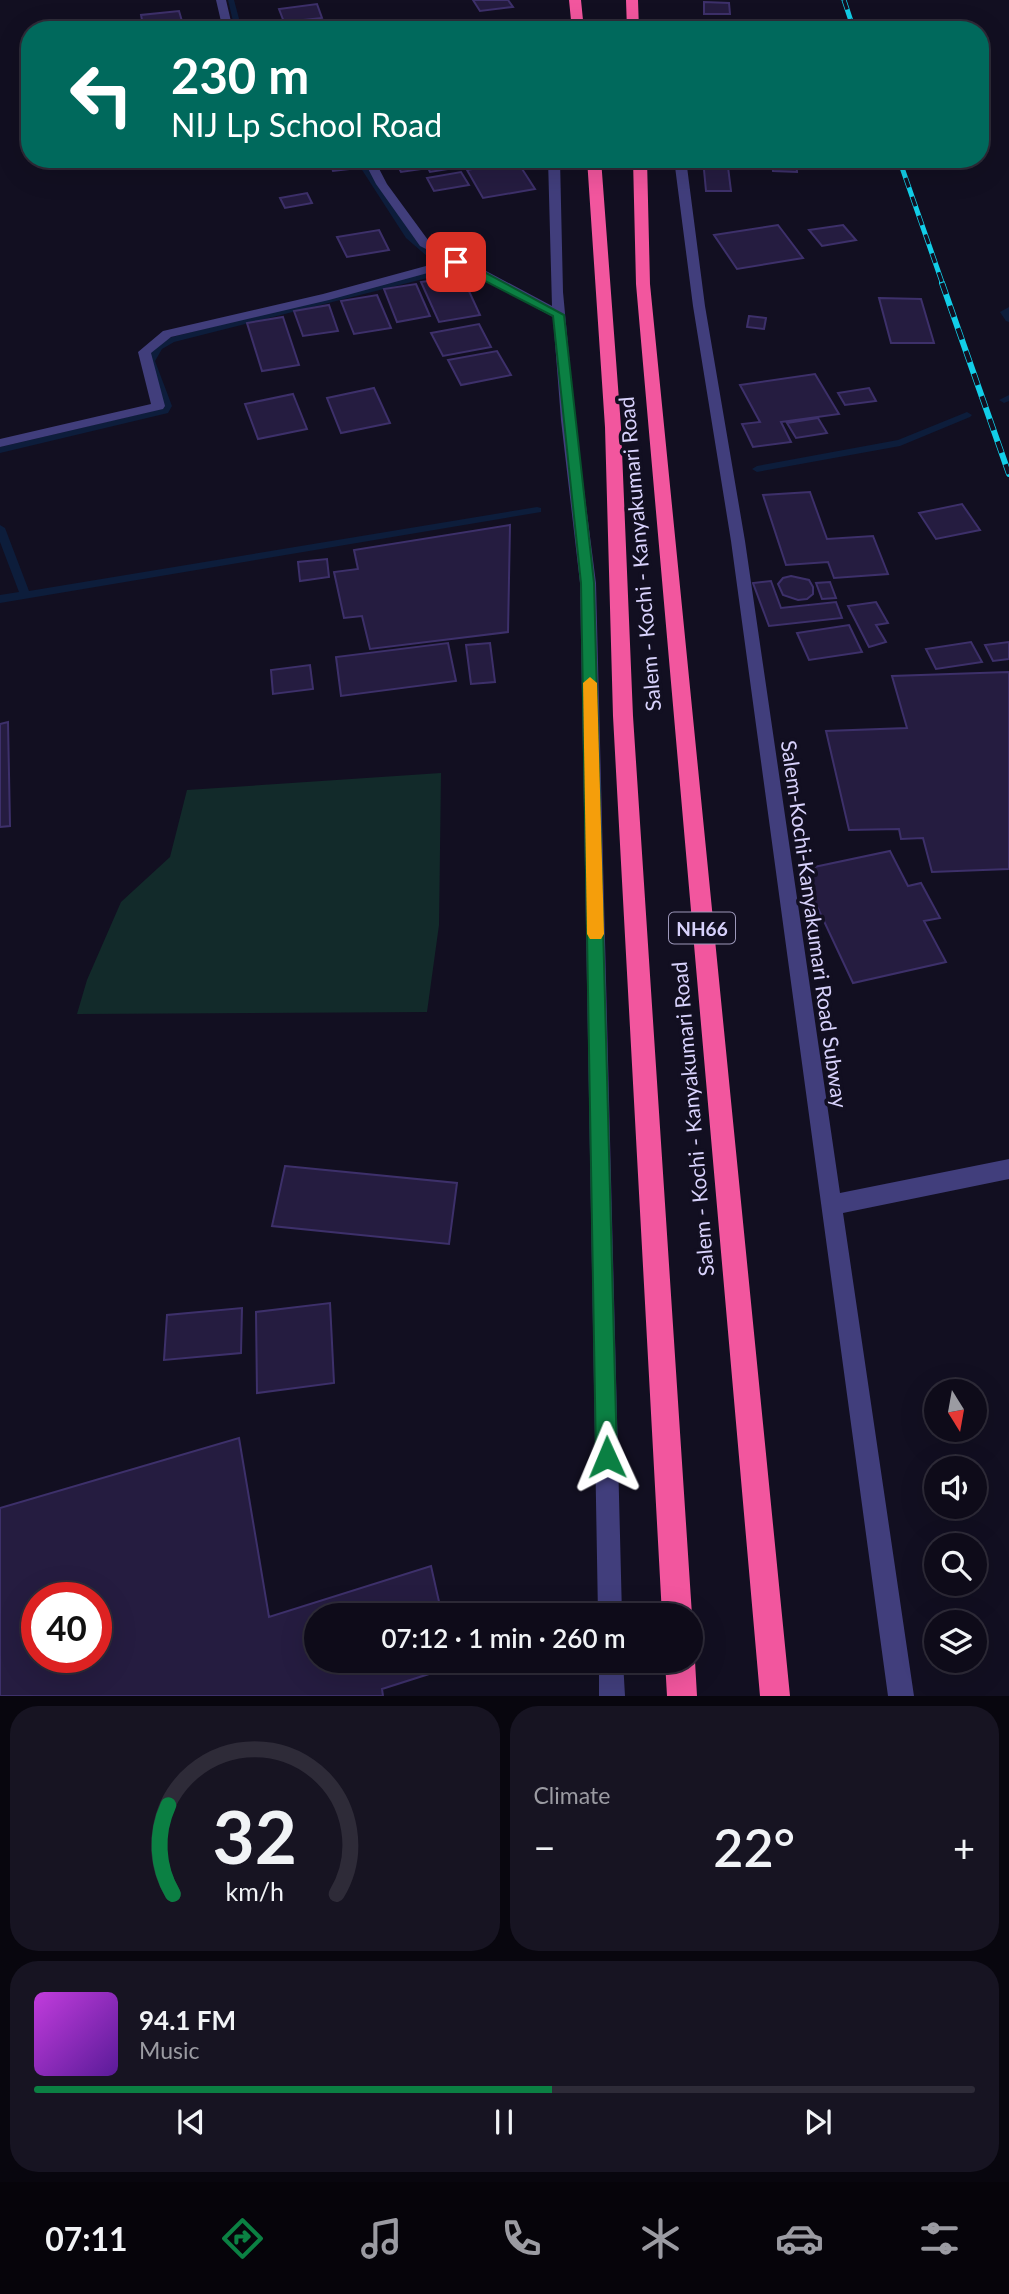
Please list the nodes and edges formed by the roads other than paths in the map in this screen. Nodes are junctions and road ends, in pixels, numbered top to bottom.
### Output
1 (221, 0) edge
2 (575, 0) edge
3 (632, 0) edge
4 (226, 21) edge
5 (577, 21) edge
6 (633, 21) edge
7 (374, 168) edge
8 (554, 168) edge
9 (595, 168) edge
10 (640, 168) edge
11 (681, 168) edge
12 (456, 262) junction
13 (559, 315) junction
14 (0, 443) edge
15 (1009, 1169) edge
16 (833, 1205) junction
17 (610, 1603) edge
18 (676, 1603) edge
19 (611, 1673) edge
20 (681, 1673) edge
21 (612, 1696) edge
22 (682, 1696) edge
23 (775, 1696) edge
24 (901, 1696) edge

1 - 4 street
2 - 5 highway
3 - 6 highway
7 - 12 street
8 - 13 street
9 - 18 highway, Salem - Kochi - Kanyakumari Road
10 - 23 highway, Salem - Kochi - Kanyakumari Road / NH66
11 - 16 street, Salem-Kochi-Kanyakumari Road Subway
12 - 13 street
12 - 14 street
13 - 17 street
15 - 16 street
16 - 24 street, Salem-Kochi-Kanyakumari Road Subway
19 - 21 street
20 - 22 highway

